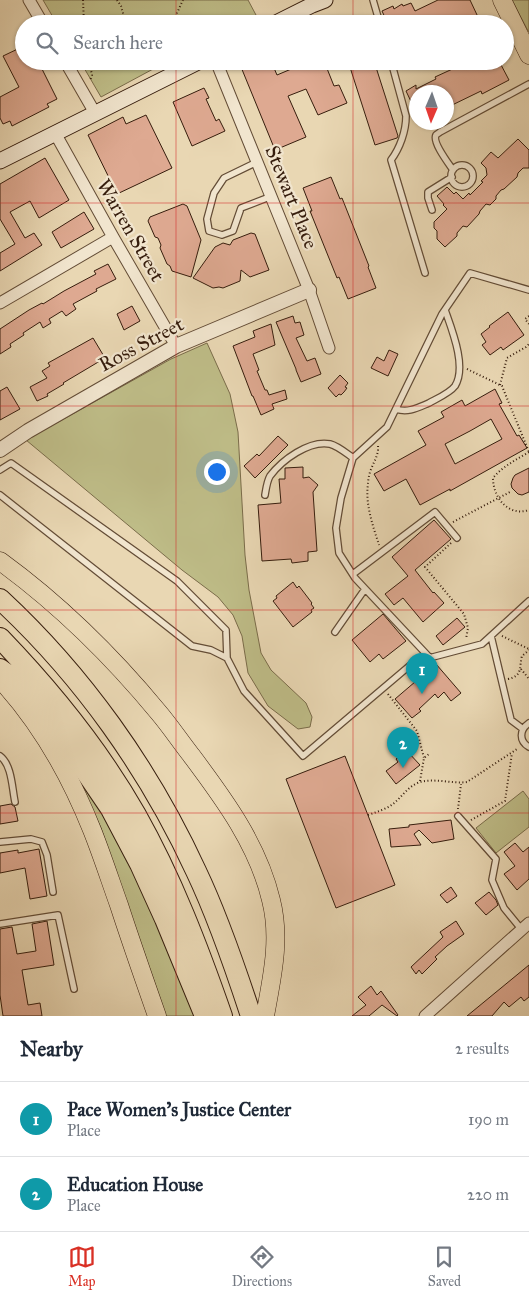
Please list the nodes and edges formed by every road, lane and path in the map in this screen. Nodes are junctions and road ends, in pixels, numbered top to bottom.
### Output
1 (29, 0) edge
2 (83, 0) edge
3 (117, 0) edge
4 (183, 0) edge
5 (373, 0) edge
6 (502, 0) edge
7 (316, 1) edge
8 (38, 15) edge
9 (84, 15) edge
10 (124, 15) edge
11 (177, 15) edge
12 (290, 15) edge
13 (377, 15) edge
14 (510, 15) edge
15 (514, 24) edge
16 (529, 54) edge
17 (70, 70) edge
18 (91, 70) edge
19 (182, 70) edge
20 (220, 70) edge
21 (393, 70) edge
22 (529, 84) edge
23 (84, 93) junction
24 (95, 113) junction
25 (55, 133) junction
26 (0, 161) edge
27 (257, 162) junction
28 (272, 196) junction
29 (432, 210) dead end
30 (113, 237) junction
31 (425, 273) dead end
32 (309, 290) junction
33 (529, 290) edge
34 (0, 303) edge
35 (445, 310) junction
36 (529, 316) edge
37 (529, 324) edge
38 (529, 344) edge
39 (176, 346) junction
40 (329, 348) dead end
41 (459, 366) junction
42 (500, 385) junction
43 (396, 410) junction
44 (374, 439) junction
45 (0, 450) edge
46 (529, 452) edge
47 (354, 458) junction
48 (0, 470) edge
49 (510, 492) dead end
50 (264, 494) dead end
51 (0, 495) edge
52 (498, 498) junction
53 (529, 510) edge
54 (446, 525) junction
55 (456, 538) joint
56 (383, 552) junction
57 (0, 561) edge
58 (353, 574) junction
59 (365, 589) junction
60 (0, 598) edge
61 (529, 601) edge
62 (335, 632) dead end
63 (493, 634) junction
64 (0, 638) edge
65 (465, 649) junction
66 (529, 649) edge
67 (227, 658) junction
68 (430, 658) junction
69 (520, 668) junction
70 (0, 669) edge
71 (0, 679) edge
72 (529, 679) edge
73 (501, 680) junction
74 (384, 688) junction
75 (529, 724) edge
76 (523, 729) junction
77 (527, 746) edge
78 (512, 752) junction
79 (430, 754) dead end
80 (0, 756) edge
81 (424, 758) junction
82 (419, 782) junction
83 (461, 783) junction
84 (15, 802) dead end
85 (368, 816) dead end
86 (458, 816) joint
87 (464, 823) junction
88 (0, 842) edge
89 (53, 892) dead end
90 (0, 924) edge
91 (525, 926) edge
92 (74, 989) dead end
93 (157, 1016) edge
94 (205, 1016) edge
95 (222, 1016) edge
96 (251, 1016) edge
97 (265, 1016) edge
98 (424, 1016) edge

1 - 8 street
2 - 9 path
3 - 10 path
4 - 11 path
5 - 13 lane
6 - 14 main road
7 - 12 main road
15 - 16 main road
17 - 23 street
18 - 23 path
19 - 24 main road
20 - 27 street, Stewart Place
21 - 31 lane
22 - 29 lane
23 - 24 street
24 - 25 main road
25 - 26 main road
25 - 30 street, Warren Street
27 - 28 street, Stewart Place
27 - 28 lane
28 - 32 street, Stewart Place
30 - 34 street
30 - 39 street, Warren Street
32 - 39 street, Ross Street
32 - 40 street, Stewart Place
33 - 35 lane
35 - 41 lane
35 - 43 lane
36 - 37 path
38 - 42 path
39 - 45 street, Ross Street
41 - 42 path
41 - 43 lane
42 - 46 path
43 - 44 lane
44 - 47 lane
44 - 56 path
46 - 52 path
47 - 50 lane
47 - 58 lane
48 - 67 lane
49 - 52 path
51 - 67 lane
52 - 53 path
52 - 54 path
54 - 55 lane
54 - 56 lane
55 - 65 path
56 - 58 lane
57 - 97 main road
58 - 59 lane
59 - 62 lane
59 - 68 lane
60 - 96 highway
61 - 63 lane
63 - 65 lane
63 - 66 path
63 - 73 lane
64 - 95 highway
65 - 68 lane
66 - 69 path
67 - 74 lane
68 - 74 lane
69 - 72 path
69 - 73 path
70 - 94 highway
71 - 93 main road
73 - 76 lane
74 - 81 path
75 - 76 lane
76 - 77 lane
77 - 78 path
78 - 83 path
78 - 87 path
79 - 81 path
80 - 84 lane
81 - 82 path
82 - 83 path
82 - 85 path
83 - 86 path
86 - 87 lane
87 - 91 lane
88 - 89 lane
90 - 92 lane
91 - 98 street

